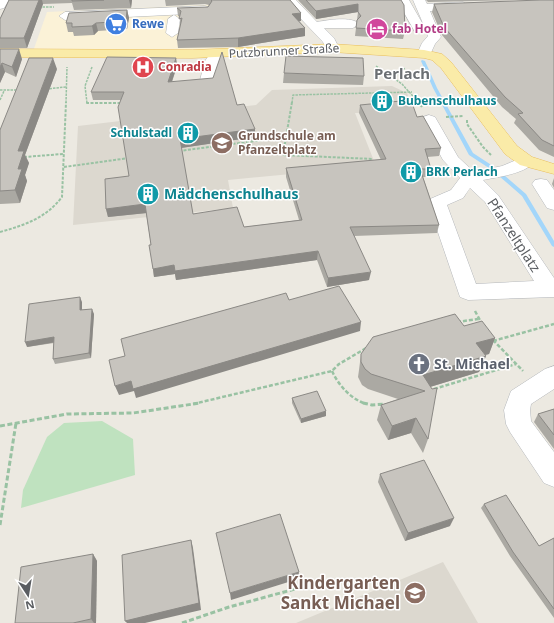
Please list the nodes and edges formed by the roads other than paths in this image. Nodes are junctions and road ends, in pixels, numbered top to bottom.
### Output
1 (3, 0) edge
2 (289, 0) edge
3 (403, 0) edge
4 (421, 4) edge
5 (0, 5) edge
6 (474, 5) edge
7 (205, 10) edge
8 (65, 16) dead end
9 (174, 19) dead end
10 (353, 24) dead end
11 (315, 26) junction
12 (172, 33) dead end
13 (332, 48) junction
14 (426, 48) junction
15 (0, 53) edge
16 (217, 54) junction
17 (207, 80) edge
18 (435, 118) road end
19 (526, 161) junction
20 (554, 169) edge
21 (477, 177) junction
22 (541, 184) dead end
23 (554, 204) edge
24 (554, 288) edge
25 (547, 381) edge
26 (554, 474) edge

1 - 5 street
2 - 11 street
3 - 14 street
4 - 6 street
4 - 14 street
7 - 8 street
9 - 12 street
10 - 11 street
11 - 13 street
13 - 14 main road, Putzbrunner Straße
13 - 16 main road, Putzbrunner Straße
14 - 19 main road
15 - 16 main road, Putzbrunner Straße
16 - 17 street
18 - 21 street, Pfanzeltplatz
19 - 20 main road
19 - 21 street
21 - 24 street, Pfanzeltplatz
21 - 24 street, Pfanzeltplatz
22 - 23 street
25 - 26 street

